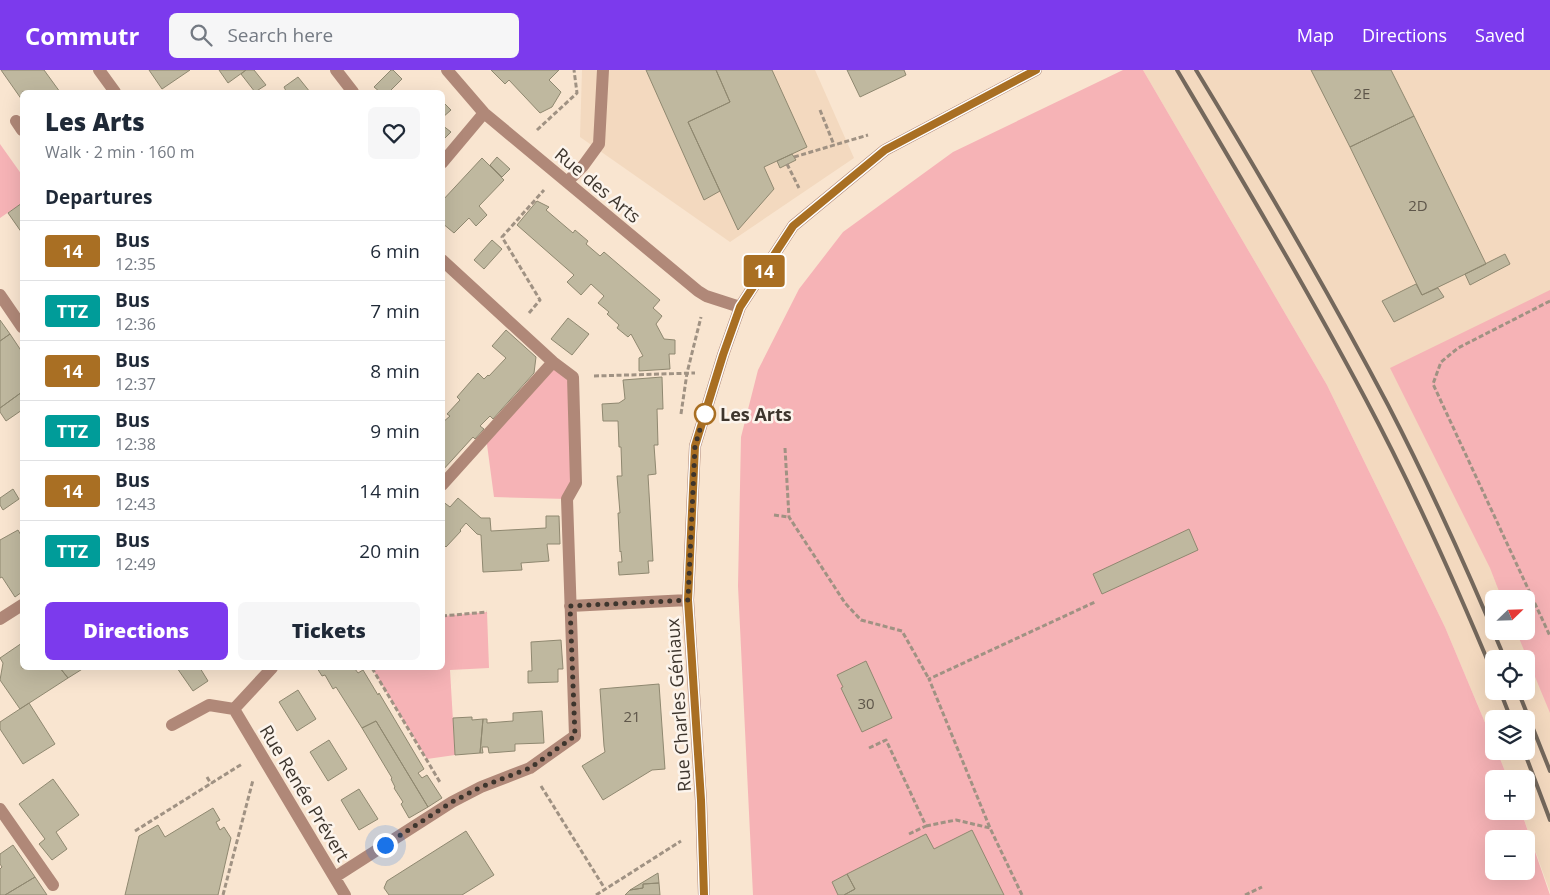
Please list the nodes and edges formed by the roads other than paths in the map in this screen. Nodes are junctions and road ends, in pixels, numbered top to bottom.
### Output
1 (99, 70) edge
2 (336, 70) edge
3 (446, 70) edge
4 (603, 70) edge
5 (1036, 70) edge
6 (114, 90) edge
7 (351, 90) edge
8 (484, 113) junction
9 (445, 159) edge
10 (563, 178) junction
11 (445, 263) edge
12 (0, 295) edge
13 (740, 307) junction
14 (20, 324) edge
15 (553, 362) junction
16 (445, 482) edge
17 (688, 600) junction
18 (20, 606) edge
19 (570, 606) junction
20 (0, 619) edge
21 (270, 670) edge
22 (234, 709) junction
23 (172, 726) dead end
24 (0, 809) edge
25 (335, 877) junction
26 (52, 886) dead end
27 (345, 895) edge
28 (704, 895) edge

1 - 6 street
2 - 7 street
3 - 8 street, Rue des Arts
4 - 10 street
5 - 13 street, Rue Charles Géniaux
8 - 9 street
8 - 10 street, Rue des Arts
10 - 13 street, Rue des Arts
11 - 15 street
12 - 14 street
13 - 17 street, Rue Charles Géniaux
15 - 16 street
15 - 19 street
17 - 19 street
17 - 28 street, Rue Charles Géniaux
18 - 20 street
19 - 25 street
21 - 22 street
22 - 23 street
22 - 25 street, Rue Renée Prévert
24 - 26 street
25 - 27 street, Rue Renée Prévert

